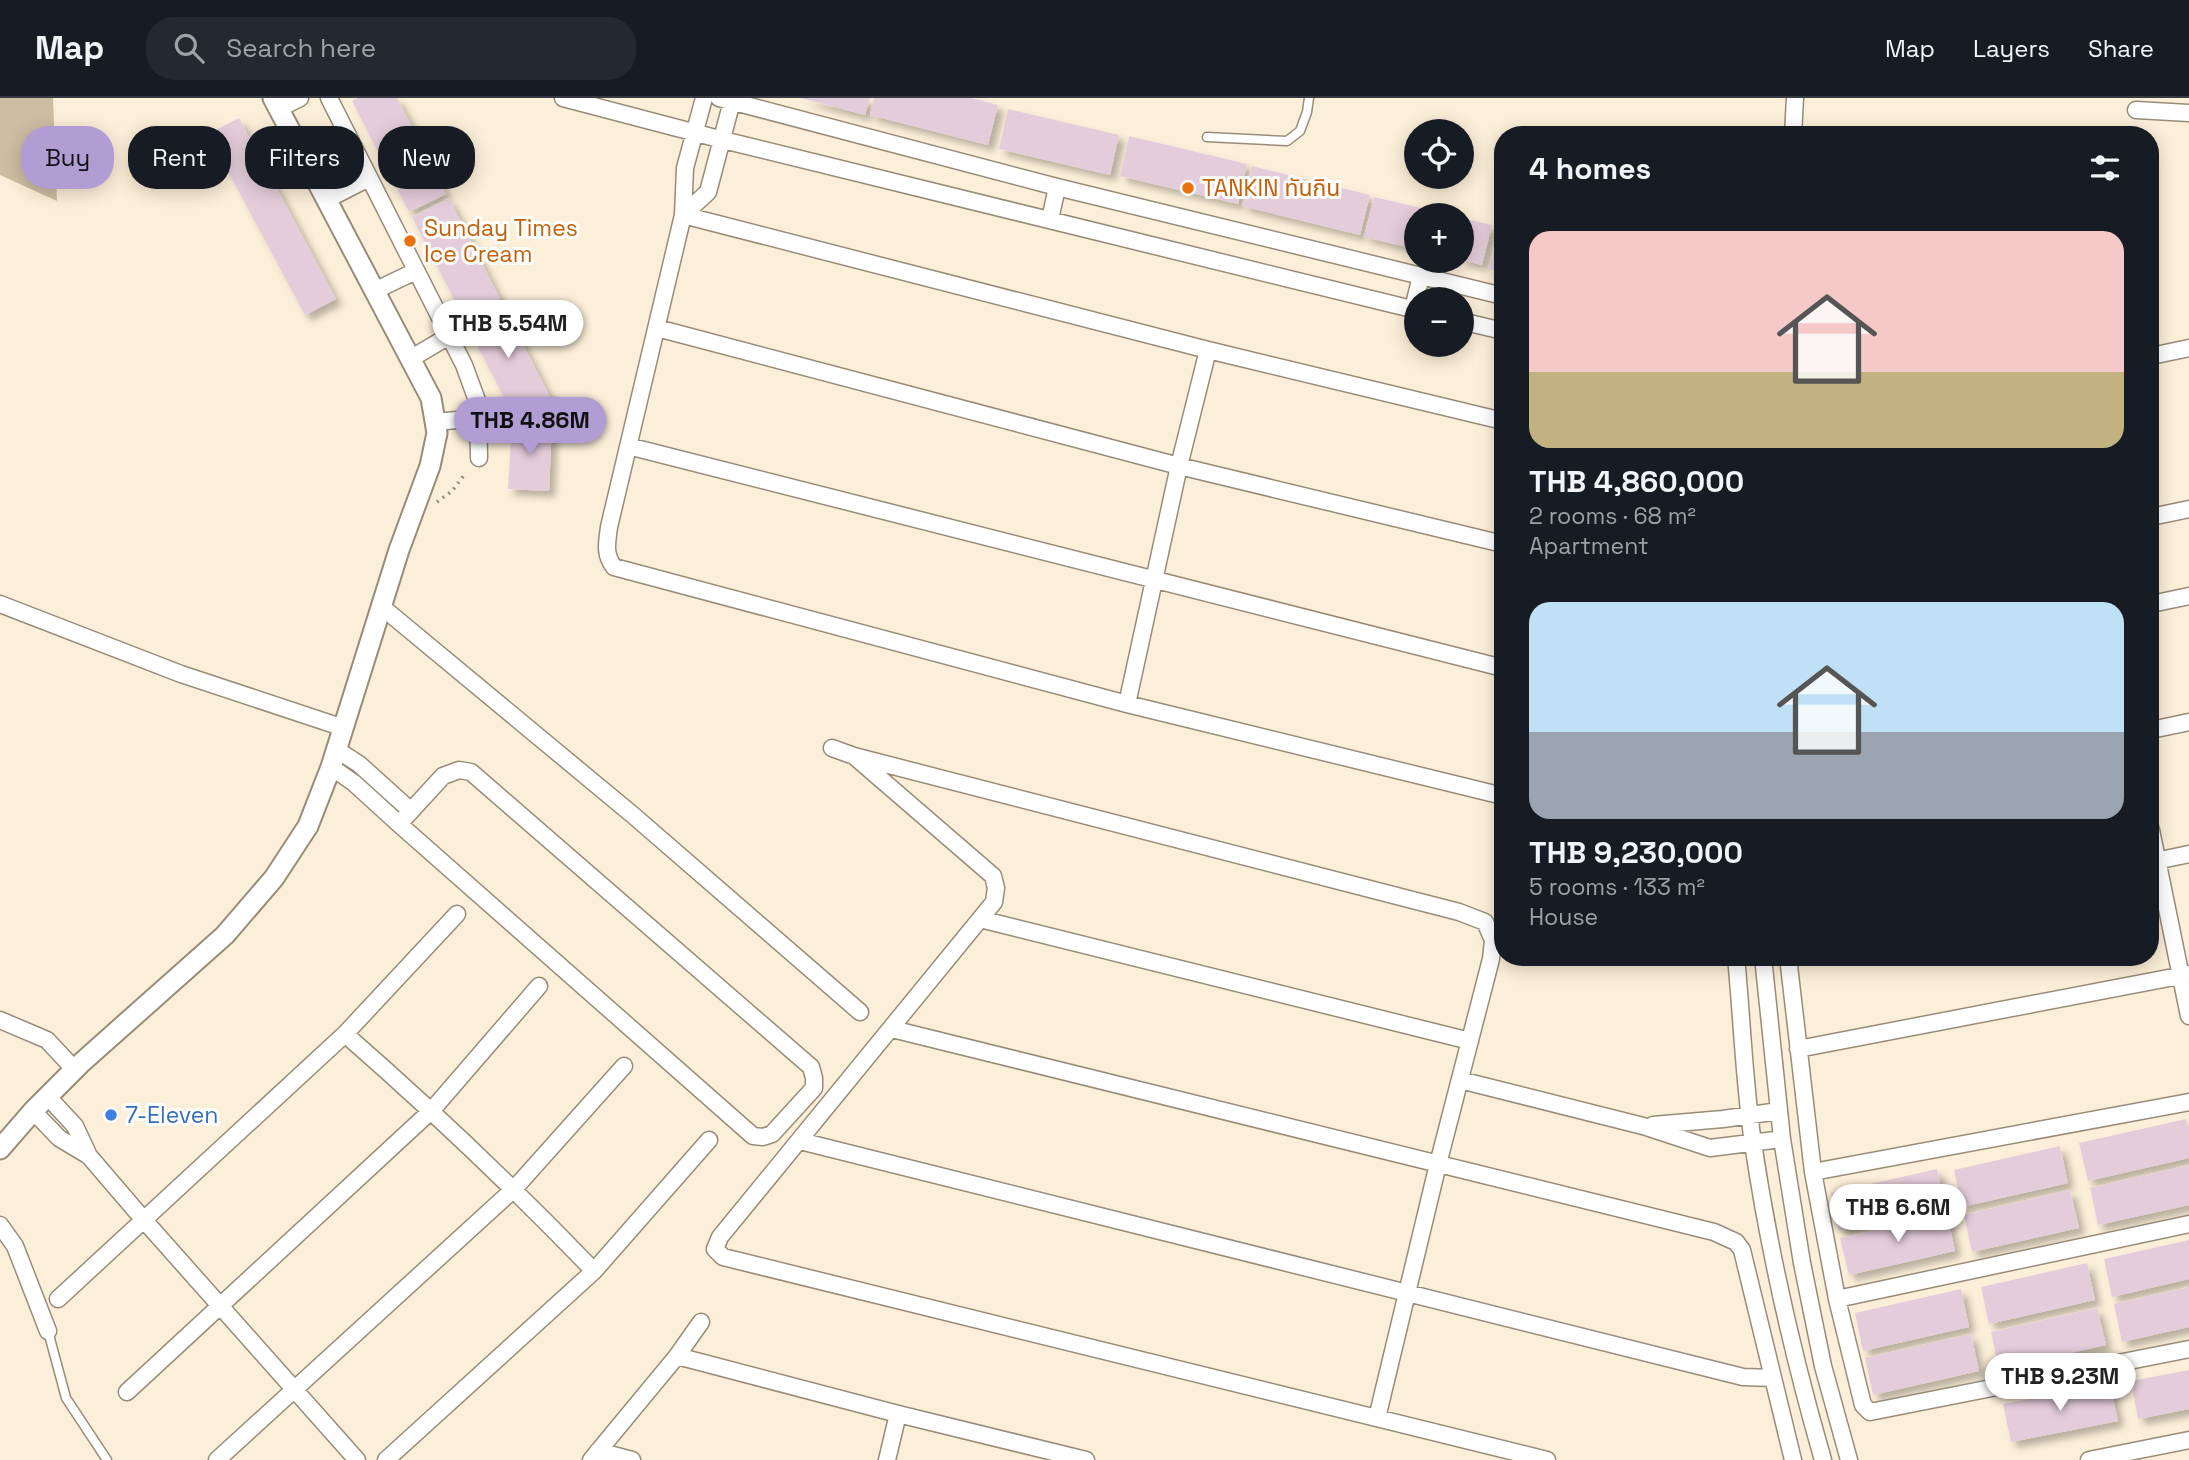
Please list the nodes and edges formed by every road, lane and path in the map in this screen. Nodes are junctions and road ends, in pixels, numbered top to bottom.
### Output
1 (300, 98) edge
2 (329, 98) edge
3 (564, 98) edge
4 (704, 98) edge
5 (1308, 98) edge
6 (1795, 98) edge
7 (725, 100) edge
8 (276, 104) edge
9 (2136, 110) dead end
10 (2189, 113) edge
11 (1793, 126) edge
12 (695, 133) junction
13 (1207, 136) dead end
14 (723, 140) junction
15 (369, 178) junction
16 (1057, 187) junction
17 (326, 200) junction
18 (684, 215) junction
19 (1050, 219) junction
20 (416, 271) junction
21 (1421, 275) junction
22 (1419, 287) edge
23 (374, 291) junction
24 (1494, 294) edge
25 (1404, 306) edge
26 (1474, 324) edge
27 (657, 328) junction
28 (1494, 329) edge
29 (449, 336) junction
30 (2189, 348) edge
31 (1208, 350) junction
32 (2159, 354) edge
33 (410, 359) junction
34 (479, 418) junction
35 (1494, 419) edge
36 (435, 422) junction
37 (628, 446) junction
38 (479, 458) dead end
39 (1179, 466) junction
40 (465, 474) dead end
41 (416, 503) junction
42 (2189, 509) edge
43 (2159, 515) edge
44 (1494, 542) edge
45 (1153, 581) junction
46 (2189, 596) edge
47 (2159, 602) edge
48 (0, 604) edge
49 (382, 607) junction
50 (1494, 666) edge
51 (1127, 704) junction
52 (2189, 722) edge
53 (344, 728) junction
54 (2159, 728) edge
55 (832, 748) dead end
56 (854, 756) junction
57 (334, 759) junction
58 (1494, 794) edge
59 (411, 811) junction
60 (399, 824) junction
61 (2189, 854) edge
62 (2159, 860) edge
63 (2159, 879) edge
64 (457, 914) dead end
65 (980, 919) junction
66 (1737, 966) edge
67 (1764, 966) edge
68 (1789, 966) edge
69 (2185, 975) edge
70 (540, 986) dead end
71 (860, 1012) dead end
72 (2189, 1016) edge
73 (0, 1020) edge
74 (892, 1030) junction
75 (345, 1034) junction
76 (1470, 1041) junction
77 (1798, 1049) junction
78 (624, 1066) dead end
79 (75, 1070) junction
80 (1460, 1080) junction
81 (48, 1097) junction
82 (2189, 1102) edge
83 (432, 1110) junction
84 (33, 1111) junction
85 (1779, 1111) junction
86 (1751, 1115) junction
87 (1643, 1126) junction
88 (1782, 1139) junction
89 (709, 1140) dead end
90 (800, 1141) junction
91 (1753, 1142) junction
92 (0, 1149) edge
93 (89, 1156) junction
94 (1438, 1164) junction
95 (1813, 1172) junction
96 (514, 1189) junction
97 (143, 1219) junction
98 (2189, 1224) edge
99 (0, 1225) edge
100 (594, 1271) junction
101 (1407, 1292) junction
102 (58, 1299) dead end
103 (1837, 1299) junction
104 (221, 1307) junction
105 (701, 1322) dead end
106 (48, 1331) joint
107 (2189, 1349) edge
108 (677, 1356) junction
109 (1773, 1378) junction
110 (294, 1391) junction
111 (127, 1392) dead end
112 (898, 1414) junction
113 (1377, 1418) junction
114 (2189, 1440) edge
115 (595, 1456) edge
116 (107, 1460) edge
117 (217, 1460) edge
118 (357, 1460) edge
119 (386, 1460) edge
120 (632, 1460) edge
121 (887, 1460) edge
122 (1086, 1460) edge
123 (1547, 1460) edge
124 (1793, 1460) edge
125 (1823, 1460) edge
126 (1849, 1460) edge
127 (2089, 1460) edge

1 - 8 street
2 - 15 street
3 - 12 street
4 - 12 street
5 - 13 lane
6 - 11 street
7 - 14 street
7 - 16 street
8 - 17 street
9 - 10 street
12 - 14 street
12 - 18 street
14 - 18 street
14 - 19 street
15 - 17 street
15 - 20 street
16 - 19 street
16 - 21 street
17 - 23 street
18 - 27 street
18 - 31 street
19 - 25 street
20 - 23 street
20 - 29 street
21 - 22 street
21 - 24 street
23 - 33 street
26 - 28 street
27 - 37 street
27 - 39 street
29 - 33 street
29 - 34 street
30 - 32 street
31 - 35 street
31 - 39 street
33 - 36 street
34 - 36 street
34 - 38 street
36 - 41 street
37 - 45 street
37 - 51 street
39 - 44 street
39 - 45 street
40 - 41 path
41 - 49 street
42 - 43 street
45 - 50 street
45 - 51 street
46 - 47 street
48 - 53 street
49 - 53 street
49 - 71 street
51 - 58 street
52 - 54 street
53 - 57 street
55 - 56 street
56 - 65 street
56 - 76 street
57 - 59 street
57 - 60 street
57 - 79 street
59 - 60 street
59 - 60 street
61 - 62 street
63 - 69 street
64 - 75 street
65 - 74 street
65 - 76 street
66 - 86 street
67 - 85 street
68 - 77 street
69 - 72 street
69 - 77 street
70 - 83 street
73 - 79 street
74 - 90 street
74 - 94 street
75 - 83 street
75 - 97 street
76 - 80 street
77 - 95 street
78 - 96 street
79 - 81 street
80 - 87 street
80 - 94 street
81 - 84 street
81 - 93 street
82 - 95 street
83 - 96 street
83 - 104 street
84 - 92 street
84 - 93 street
85 - 86 street
85 - 88 street
86 - 87 street
86 - 91 street
87 - 91 street
88 - 91 street
88 - 126 street
89 - 100 street
90 - 101 street
90 - 113 street
91 - 125 street
93 - 97 street
94 - 101 street
94 - 109 street
95 - 103 street
96 - 100 street
96 - 110 street
97 - 102 street
97 - 104 street
98 - 103 street
99 - 106 street
100 - 119 street
101 - 109 street
101 - 113 street
103 - 107 street
104 - 110 street
104 - 111 street
105 - 108 street
106 - 116 lane
108 - 112 street
108 - 115 street
109 - 124 street
110 - 117 street
110 - 118 street
112 - 121 street
112 - 122 street
113 - 123 street
114 - 127 street
115 - 120 street

